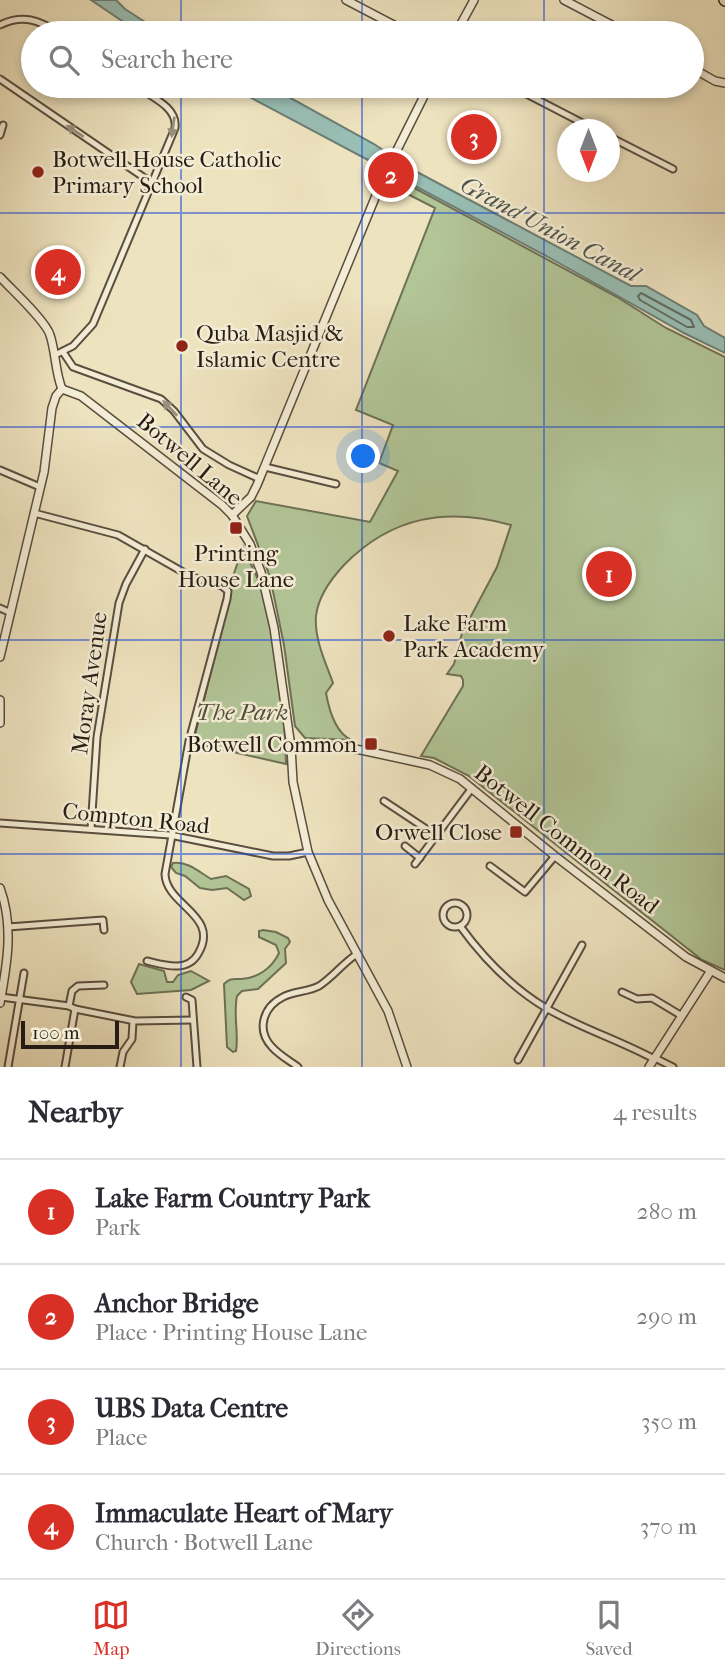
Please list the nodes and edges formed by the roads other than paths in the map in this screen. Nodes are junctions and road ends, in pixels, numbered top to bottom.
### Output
1 (346, 0) edge
2 (474, 0) edge
3 (564, 0) edge
4 (38, 21) edge
5 (386, 21) edge
6 (463, 21) edge
7 (604, 21) edge
8 (0, 25) edge
9 (704, 75) edge
10 (0, 79) edge
11 (725, 83) edge
12 (21, 94) edge
13 (28, 98) edge
14 (154, 98) edge
15 (423, 98) edge
16 (534, 98) edge
17 (575, 119) edge
18 (3, 125) dead end
19 (0, 135) edge
20 (620, 142) edge
21 (673, 169) dead end
22 (152, 184) junction
23 (1, 281) edge
24 (59, 354) junction
25 (62, 389) junction
26 (265, 467) junction
27 (0, 470) edge
28 (260, 479) junction
29 (336, 484) dead end
30 (40, 487) junction
31 (34, 513) junction
32 (232, 515) junction
33 (145, 549) junction
34 (0, 608) edge
35 (9, 612) junction
36 (0, 657) edge
37 (0, 700) edge
38 (0, 723) edge
39 (291, 747) junction
40 (472, 787) junction
41 (384, 801) dead end
42 (0, 823) edge
43 (91, 829) junction
44 (170, 835) junction
45 (436, 836) junction
46 (405, 846) dead end
47 (308, 852) junction
48 (555, 856) junction
49 (420, 858) junction
50 (415, 864) dead end
51 (490, 866) dead end
52 (0, 888) edge
53 (460, 926) junction
54 (8, 927) junction
55 (104, 930) dead end
56 (582, 945) dead end
57 (357, 954) junction
58 (147, 961) dead end
59 (710, 972) junction
60 (24, 973) dead end
61 (725, 978) edge
62 (104, 985) dead end
63 (622, 992) dead end
64 (186, 997) dead end
65 (1, 1000) edge
66 (19, 1000) junction
67 (72, 1008) junction
68 (547, 1009) junction
69 (682, 1016) junction
70 (193, 1020) junction
71 (133, 1021) junction
72 (518, 1060) dead end
73 (653, 1061) edge
74 (8, 1067) edge
75 (65, 1067) edge
76 (120, 1067) edge
77 (197, 1067) edge
78 (298, 1067) edge
79 (407, 1067) edge
80 (673, 1067) edge

1 - 5 street
2 - 6 street
3 - 7 street
4 - 8 street
9 - 11 street
12 -> 10 street
22 -> 13 street
14 -> 22 street
15 - 26 street
16 - 17 street
18 - 19 street
20 - 21 street
22 - 24 street
23 - 24 street
24 - 25 street
28 -> 24 street
25 - 30 street
25 - 32 street, Botwell Lane
26 - 28 street
26 - 29 street
27 - 30 street
28 - 32 street
30 - 31 street
31 - 33 street
31 - 35 street
32 - 39 street, Botwell Lane
33 - 43 street, Moray Avenue
33 - 44 street
34 - 35 street
35 - 36 street
37 - 38 street
39 - 40 street, Botwell Common Road
39 - 47 street, Botwell Lane
40 - 45 street
40 - 48 street, Botwell Common Road
41 - 45 street
42 - 43 street, Compton Road
43 - 44 street, Compton Road
44 - 47 street, Compton Road
44 - 58 street
45 - 49 street
46 - 49 street
47 - 57 street, Botwell Lane
48 - 51 street
48 - 59 street, Botwell Common Road
49 - 50 street
52 - 54 street
53 - 53 street
53 - 68 street
54 - 55 street
54 - 65 street
56 - 68 street
57 - 78 street
57 - 79 street, Botwell Lane
59 - 61 street, Botwell Common Road
59 - 69 street
60 - 66 street
62 - 67 street
63 - 69 street
64 - 70 street
65 - 66 street
66 - 67 street
66 - 74 street
67 - 71 street
67 - 75 street
68 - 72 street
68 - 73 street
69 - 73 street
70 - 71 street
70 - 77 street
71 - 76 street
73 - 80 street

